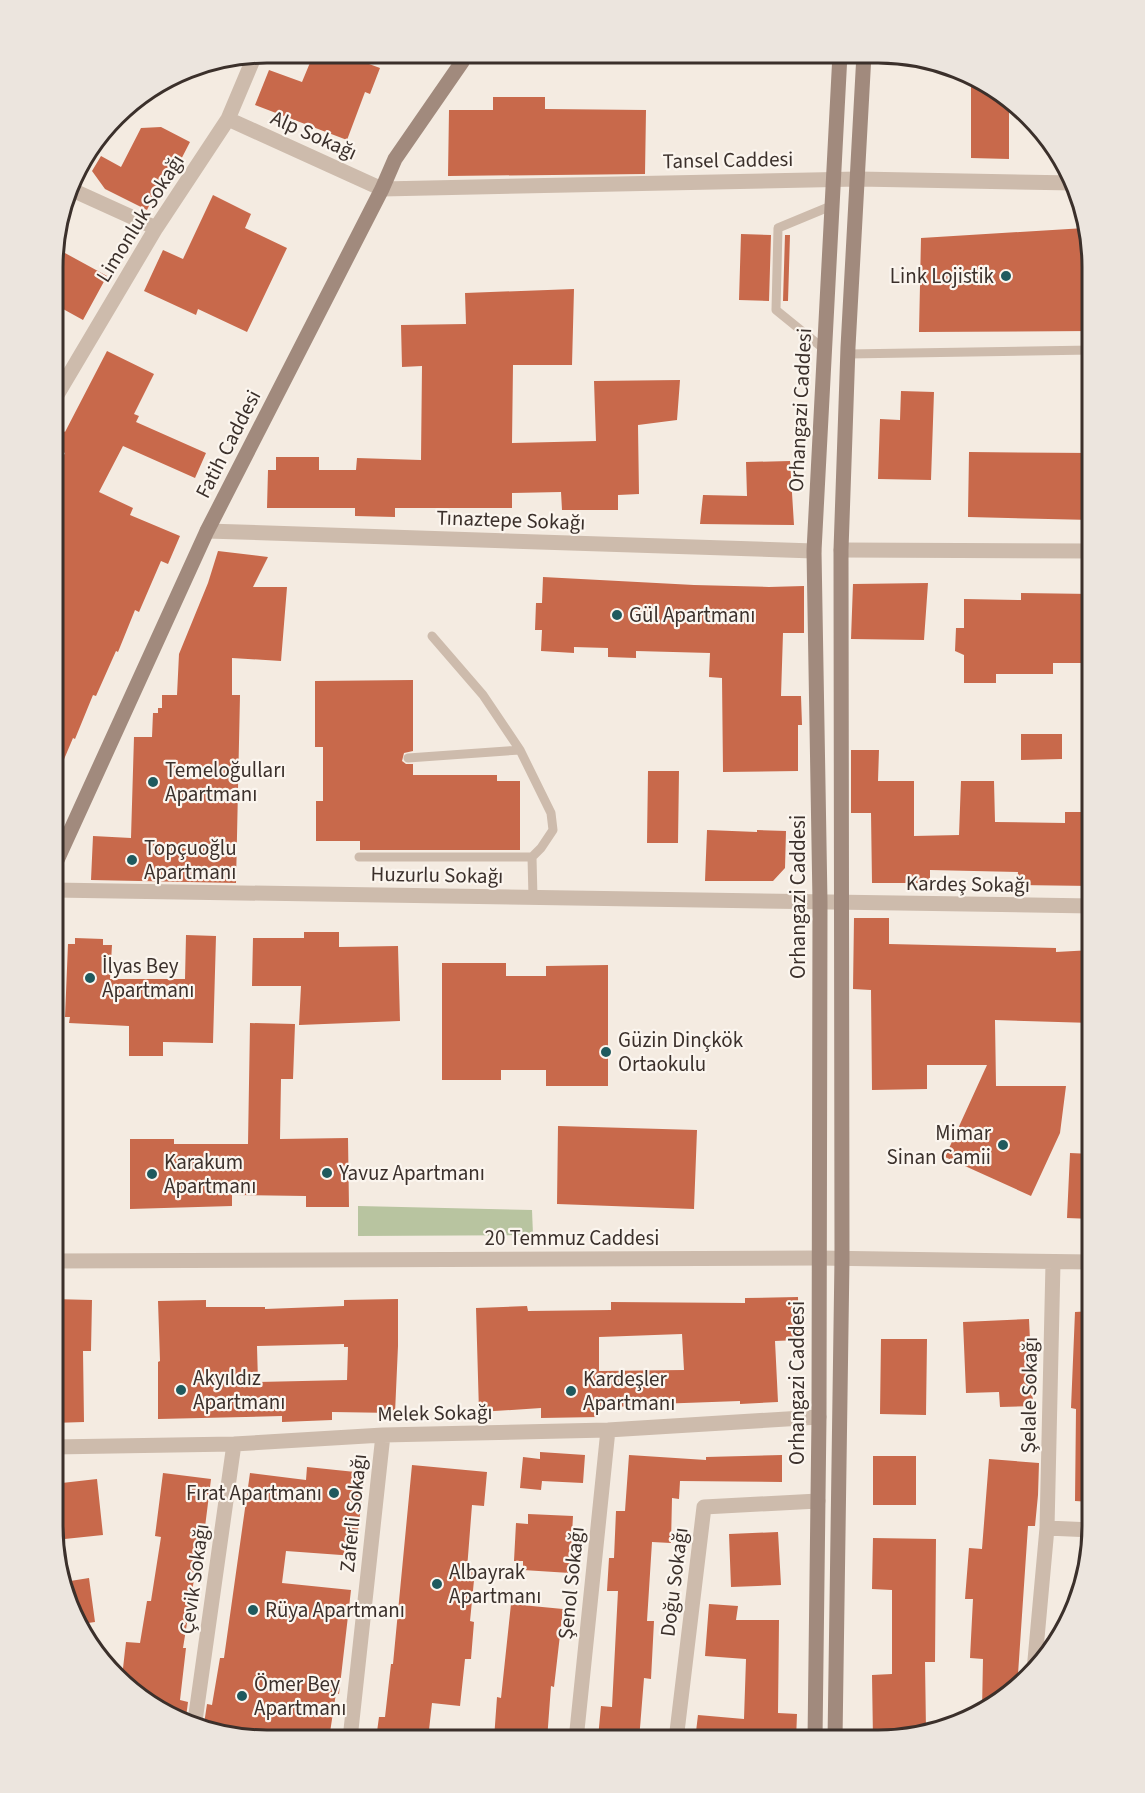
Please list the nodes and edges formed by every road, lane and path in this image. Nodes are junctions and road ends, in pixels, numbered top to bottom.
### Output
1 (461, 63) edge
2 (839, 63) edge
3 (864, 63) edge
4 (251, 64) edge
5 (228, 119) junction
6 (833, 179) junction
7 (858, 179) junction
8 (1063, 183) edge
9 (382, 189) junction
10 (78, 192) edge
11 (831, 206) junction
12 (156, 228) junction
13 (824, 349) junction
14 (1082, 350) edge
15 (848, 354) junction
16 (63, 385) edge
17 (207, 531) junction
18 (841, 550) junction
19 (814, 551) junction
20 (1082, 551) edge
21 (432, 636) dead end
22 (520, 750) junction
23 (408, 758) dead end
24 (63, 847) edge
25 (359, 857) dead end
26 (532, 857) junction
27 (63, 890) edge
28 (533, 897) junction
29 (820, 902) junction
30 (843, 903) junction
31 (1082, 906) edge
32 (818, 1258) junction
33 (842, 1259) junction
34 (63, 1261) edge
35 (1082, 1262) edge
36 (1053, 1263) junction
37 (819, 1417) junction
38 (608, 1430) junction
39 (383, 1435) junction
40 (234, 1444) junction
41 (63, 1447) edge
42 (818, 1501) junction
43 (1047, 1528) junction
44 (1082, 1530) edge
45 (1035, 1655) edge
46 (196, 1716) edge
47 (351, 1730) edge
48 (577, 1730) edge
49 (677, 1730) edge
50 (815, 1730) edge
51 (836, 1730) edge

1 - 9 main road, Fatih Caddesi
2 - 6 main road, Orhangazi Caddesi
3 - 7 main road, Orhangazi Caddesi
4 - 5 street, Limonluk Sokağı
5 - 9 street, Alp Sokağı
5 - 12 street, Limonluk Sokağı
6 - 7 street, Tansel Caddesi
6 - 9 street, Tansel Caddesi
6 - 11 main road, Orhangazi Caddesi
7 - 8 street, Tansel Caddesi
7 - 15 main road, Orhangazi Caddesi
9 - 17 main road, Fatih Caddesi
10 - 12 street
11 - 13 main road, Orhangazi Caddesi
11 - 13 lane
12 - 16 street, Limonluk Sokağı
13 - 19 main road, Orhangazi Caddesi
14 - 15 lane
15 - 18 main road, Orhangazi Caddesi
17 - 19 street, Tınaztepe Sokağı
17 - 24 main road, Fatih Caddesi
18 - 19 main road
18 - 20 street
18 - 30 main road, Orhangazi Caddesi
19 - 29 main road, Orhangazi Caddesi
21 - 22 lane
22 - 23 lane
22 - 26 lane
25 - 26 lane
26 - 28 lane
27 - 28 street, Huzurlu Sokağı
28 - 29 street, Huzurlu Sokağı
29 - 30 street, Kardeş Sokağı
29 - 32 main road, Orhangazi Caddesi
30 - 31 street, Kardeş Sokağı
30 - 33 main road, Orhangazi Caddesi
32 - 33 street, 20 Temmuz Caddesi
32 - 34 street, 20 Temmuz Caddesi
32 - 37 main road, Orhangazi Caddesi
33 - 36 street, 20 Temmuz Caddesi
33 - 51 main road, Orhangazi Caddesi
35 - 36 street, 20 Temmuz Caddesi
36 - 43 street, Şelale Sokağı
37 - 38 street, Melek Sokağı
37 - 42 main road, Orhangazi Caddesi
38 - 39 street, Melek Sokağı
38 - 48 street, Şenol Sokağı
39 - 40 street, Melek Sokağı
39 - 47 street, Zaferli Sokağı
40 - 41 street, Melek Sokağı
40 - 46 street, Çevik Sokağı
42 - 49 street, Doğu Sokağı
42 - 50 main road, Orhangazi Caddesi
43 - 44 street
43 - 45 street, Şelale Sokağı

